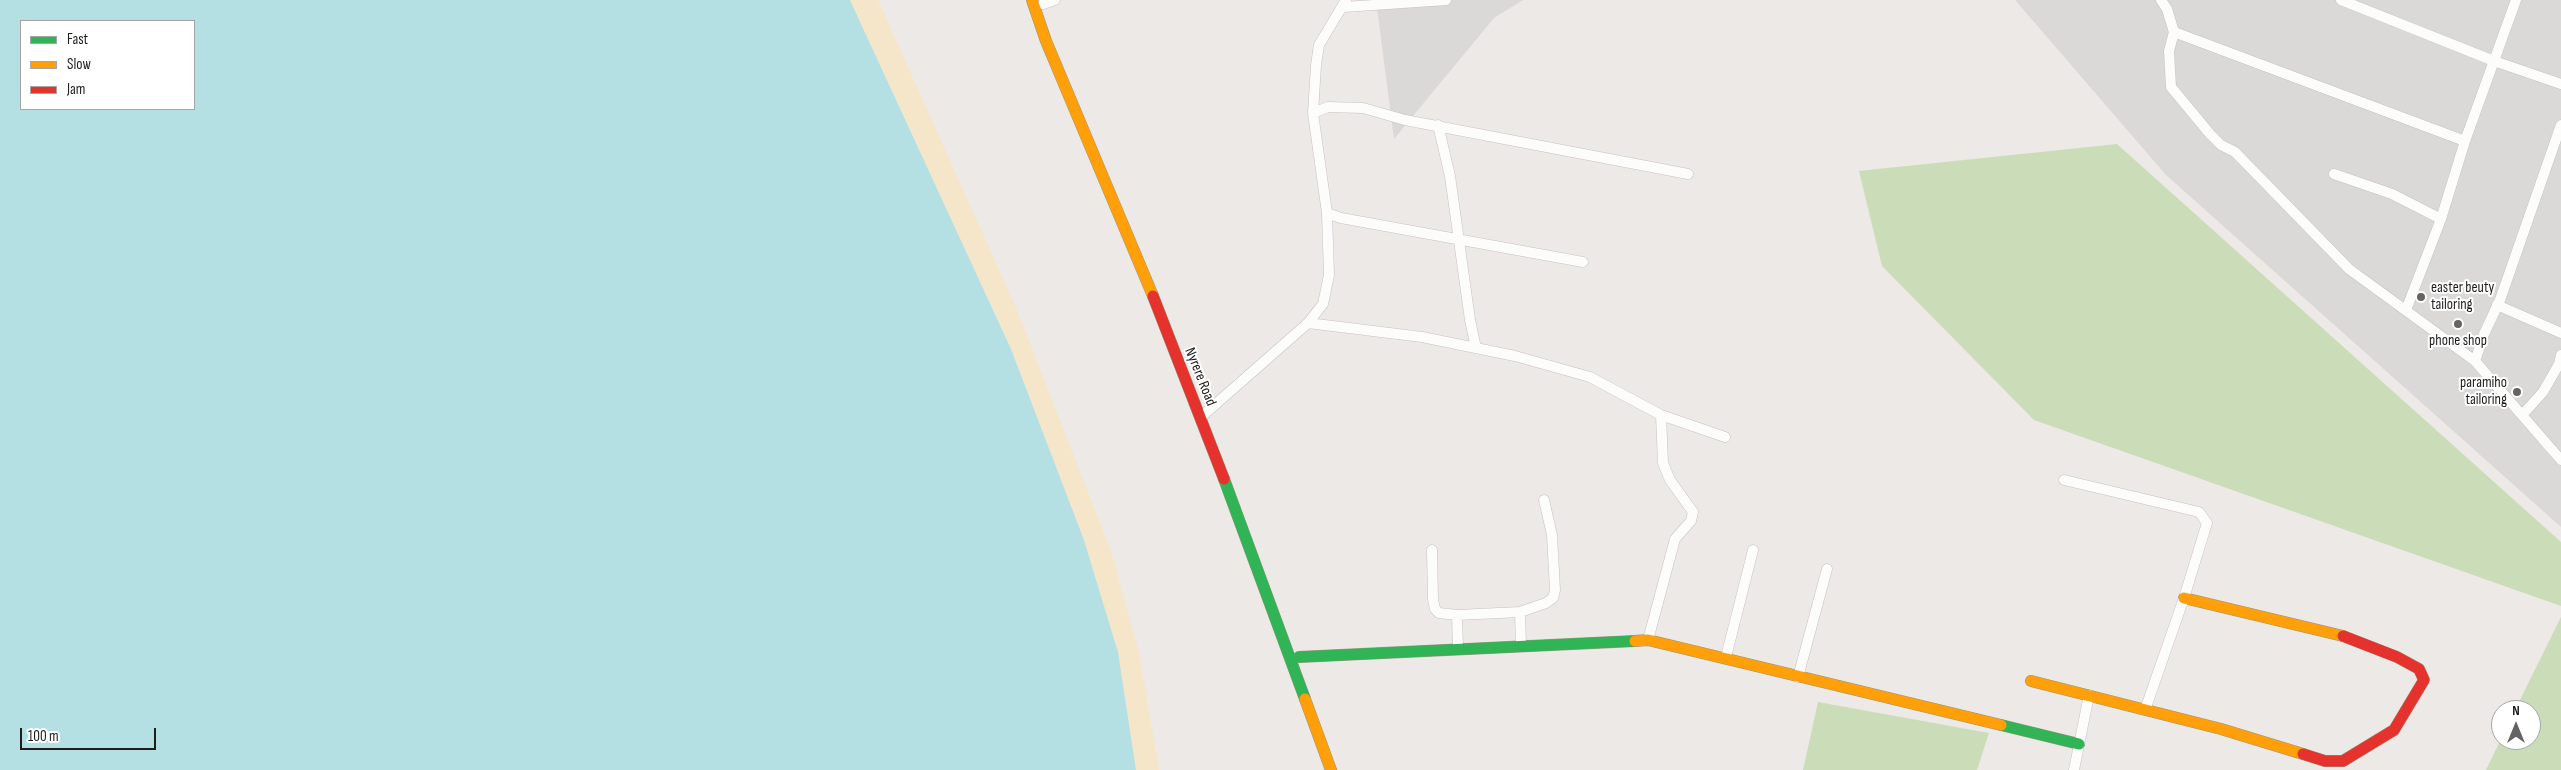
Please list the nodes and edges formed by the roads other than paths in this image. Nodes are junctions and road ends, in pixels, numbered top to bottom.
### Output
1 (1055, 0) edge
2 (1446, 0) edge
3 (2161, 0) edge
4 (2341, 0) edge
5 (2516, 0) edge
6 (1039, 1) edge
7 (1345, 3) edge
8 (2174, 32) junction
9 (2494, 61) junction
10 (2561, 84) edge
11 (1314, 113) junction
12 (2561, 124) edge
13 (1438, 125) junction
14 (2465, 141) junction
15 (1688, 174) dead end
16 (2334, 174) dead end
17 (1327, 213) junction
18 (2441, 219) junction
19 (1458, 239) junction
20 (1583, 262) dead end
21 (2497, 306) junction
22 (2406, 310) junction
23 (1308, 323) junction
24 (2561, 332) edge
25 (1476, 348) junction
26 (2475, 361) junction
27 (2560, 361) edge
28 (2523, 414) junction
29 (1204, 415) junction
30 (1662, 415) junction
31 (1725, 437) dead end
32 (2561, 460) edge
33 (2064, 480) dead end
34 (1544, 500) dead end
35 (1432, 550) dead end
36 (1754, 550) dead end
37 (1828, 569) dead end
38 (2184, 598) junction
39 (1520, 612) junction
40 (1457, 615) junction
41 (1648, 640) junction
42 (1521, 645) junction
43 (1458, 648) junction
44 (1726, 657) junction
45 (1299, 658) junction
46 (1798, 677) junction
47 (2031, 680) dead end
48 (2089, 695) junction
49 (2145, 710) junction
50 (2079, 744) junction
51 (1331, 770) edge
52 (1339, 770) edge
53 (2074, 770) edge

1 - 6 street
2 - 7 street
3 - 8 street
4 - 9 street
5 - 9 street
6 - 29 street, Nyrere Road
7 - 11 street
8 - 14 street
8 - 22 street
9 - 10 street
9 - 14 street
11 - 13 street
11 - 17 street
12 - 21 street
13 - 15 street
13 - 19 street
14 - 18 street
16 - 18 street
17 - 19 street
17 - 23 street
18 - 22 street
19 - 20 street
19 - 25 street
21 - 24 street
21 - 26 street
22 - 26 street
23 - 25 street
23 - 29 street
25 - 30 street
26 - 28 street
27 - 28 street
28 - 32 street
29 - 45 street, Nyrere Road
29 - 51 street, Nyrere Road
30 - 31 street
30 - 41 street
33 - 38 street
34 - 39 street
35 - 40 street
36 - 44 street
37 - 46 street
38 - 49 street
38 - 49 street
39 - 40 street
39 - 42 street
40 - 43 street
41 - 42 street
41 - 44 street
42 - 43 street
43 - 45 street
44 - 46 street
45 - 52 street, Nyrere Road
46 - 50 street
47 - 48 street
48 - 49 street
48 - 50 street
50 - 53 street

